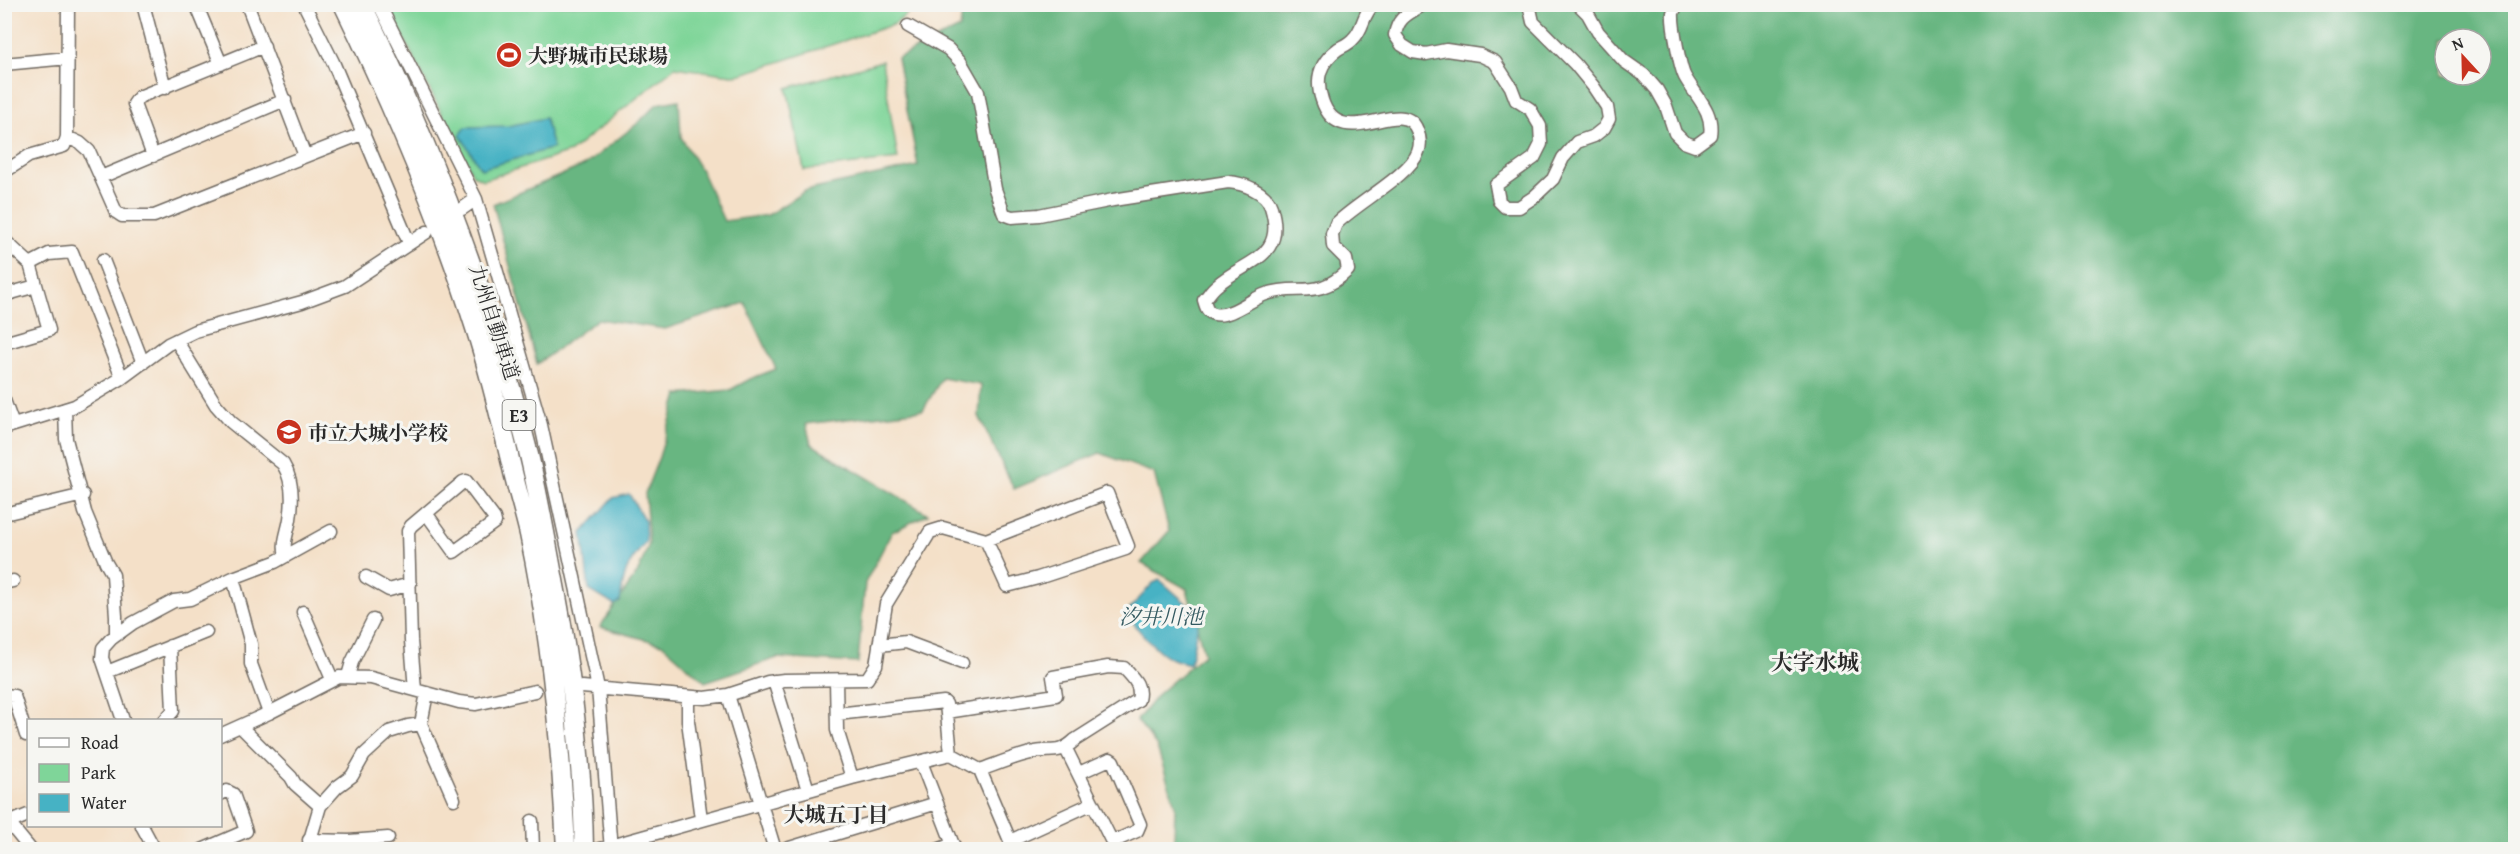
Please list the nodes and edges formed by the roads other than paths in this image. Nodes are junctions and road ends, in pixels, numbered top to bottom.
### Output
1 (68, 4) edge
2 (143, 4) edge
3 (196, 4) edge
4 (247, 4) edge
5 (304, 4) edge
6 (343, 4) edge
7 (362, 4) edge
8 (380, 4) edge
9 (1374, 4) edge
10 (1424, 4) edge
11 (1529, 4) edge
12 (1578, 4) edge
13 (1677, 4) edge
14 (908, 26) dead end
15 (264, 46) junction
16 (68, 58) junction
17 (4, 64) edge
18 (221, 64) junction
19 (165, 88) junction
20 (285, 100) junction
21 (364, 133) junction
22 (68, 137) junction
23 (153, 156) junction
24 (305, 156) junction
25 (4, 172) edge
26 (101, 177) junction
27 (476, 199) junction
28 (462, 209) dead end
29 (427, 232) dead end
30 (4, 240) edge
31 (409, 243) junction
32 (103, 260) dead end
33 (30, 264) junction
34 (36, 286) junction
35 (4, 295) edge
36 (176, 340) junction
37 (4, 344) edge
38 (143, 363) junction
39 (122, 378) junction
40 (4, 400) edge
41 (65, 409) junction
42 (9, 426) edge
43 (82, 495) junction
44 (426, 513) junction
45 (4, 514) edge
46 (331, 531) dead end
47 (986, 540) junction
48 (286, 556) junction
49 (233, 578) junction
50 (366, 578) dead end
51 (410, 584) junction
52 (543, 608) junction
53 (303, 612) dead end
54 (373, 620) dead end
55 (206, 632) dead end
56 (116, 635) junction
57 (879, 645) junction
58 (170, 646) junction
59 (962, 663) dead end
60 (107, 672) junction
61 (348, 676) junction
62 (332, 679) junction
63 (836, 680) junction
64 (774, 681) junction
65 (582, 687) dead end
66 (598, 688) junction
67 (535, 691) dead end
68 (421, 692) junction
69 (4, 695) edge
70 (728, 695) junction
71 (688, 698) junction
72 (947, 712) junction
73 (269, 713) junction
74 (837, 714) junction
75 (123, 719) edge
76 (166, 719) edge
77 (421, 724) junction
78 (240, 726) junction
79 (222, 734) edge
80 (26, 735) dead end
81 (1066, 749) junction
82 (951, 754) junction
83 (921, 762) junction
84 (980, 770) junction
85 (1079, 773) junction
86 (852, 778) junction
87 (808, 790) junction
88 (222, 793) edge
89 (454, 800) dead end
90 (761, 803) junction
91 (937, 803) junction
92 (1093, 803) junction
93 (320, 806) junction
94 (27, 815) edge
95 (701, 819) junction
96 (6, 821) edge
97 (531, 821) dead end
98 (144, 827) edge
99 (388, 838) dead end
100 (308, 844) edge
101 (1114, 844) edge
102 (1012, 845) edge
103 (612, 847) edge
104 (954, 847) edge
105 (31, 849) edge
106 (155, 849) edge
107 (202, 849) edge
108 (534, 849) edge
109 (559, 849) edge
110 (566, 849) edge
111 (584, 849) edge
112 (596, 849) edge
113 (775, 849) edge
114 (783, 849) edge
115 (937, 849) edge

1 - 16 street
2 - 19 street
3 - 18 street
4 - 15 street
5 - 21 street
6 - 52 highway, 九州自動車道 / E3
7 - 111 highway, 九州自動車道 / E3
8 - 27 street
9 - 14 street
10 - 11 street
12 - 13 street
15 - 18 street
15 - 20 street
16 - 17 street
16 - 22 street
18 - 19 street
19 - 23 street
20 - 23 street
20 - 24 street
21 - 24 street
21 - 31 street
22 - 25 street
22 - 26 street
23 - 26 street
24 - 26 street
27 - 28 street
27 - 66 street
29 - 31 street
30 - 33 street
31 - 36 street
32 - 38 street
33 - 34 street
33 - 39 street
34 - 35 street
34 - 37 street
36 - 38 street
36 - 48 street
38 - 39 street
39 - 41 street
40 - 42 street
41 - 42 street
41 - 43 street
43 - 45 street
43 - 56 street
44 - 44 street
44 - 51 street
46 - 48 street
47 - 47 street
47 - 57 street
48 - 49 street
49 - 56 street
49 - 73 street
50 - 51 street
51 - 68 street
52 - 109 highway
52 - 110 highway, 九州自動車道 / E3
53 - 62 street
54 - 61 street
55 - 58 street
56 - 60 street
57 - 59 street
57 - 63 street
58 - 60 street
58 - 76 street
60 - 75 street
61 - 62 street
61 - 68 street
62 - 73 street
63 - 64 street
63 - 74 street
64 - 70 street
64 - 87 street
65 - 66 street
66 - 71 street
66 - 103 street
67 - 68 street
68 - 77 street
69 - 80 street
70 - 71 street
70 - 90 street
71 - 95 street
72 - 74 street
72 - 81 street
72 - 82 street
73 - 78 street
74 - 86 street
77 - 89 street
77 - 93 street
78 - 79 street
78 - 93 street
81 - 84 street
81 - 85 street
82 - 83 street
82 - 84 street
83 - 86 street
83 - 91 street
84 - 102 street
85 - 92 street
85 - 101 street
86 - 87 street
87 - 90 street
88 - 107 street
90 - 95 street
90 - 113 street
91 - 104 street
91 - 114 street
92 - 101 street
92 - 102 street
93 - 100 street
94 - 96 street
95 - 103 street
96 - 105 street
97 - 108 street
98 - 106 street
99 - 100 street
103 - 112 street
104 - 115 street

